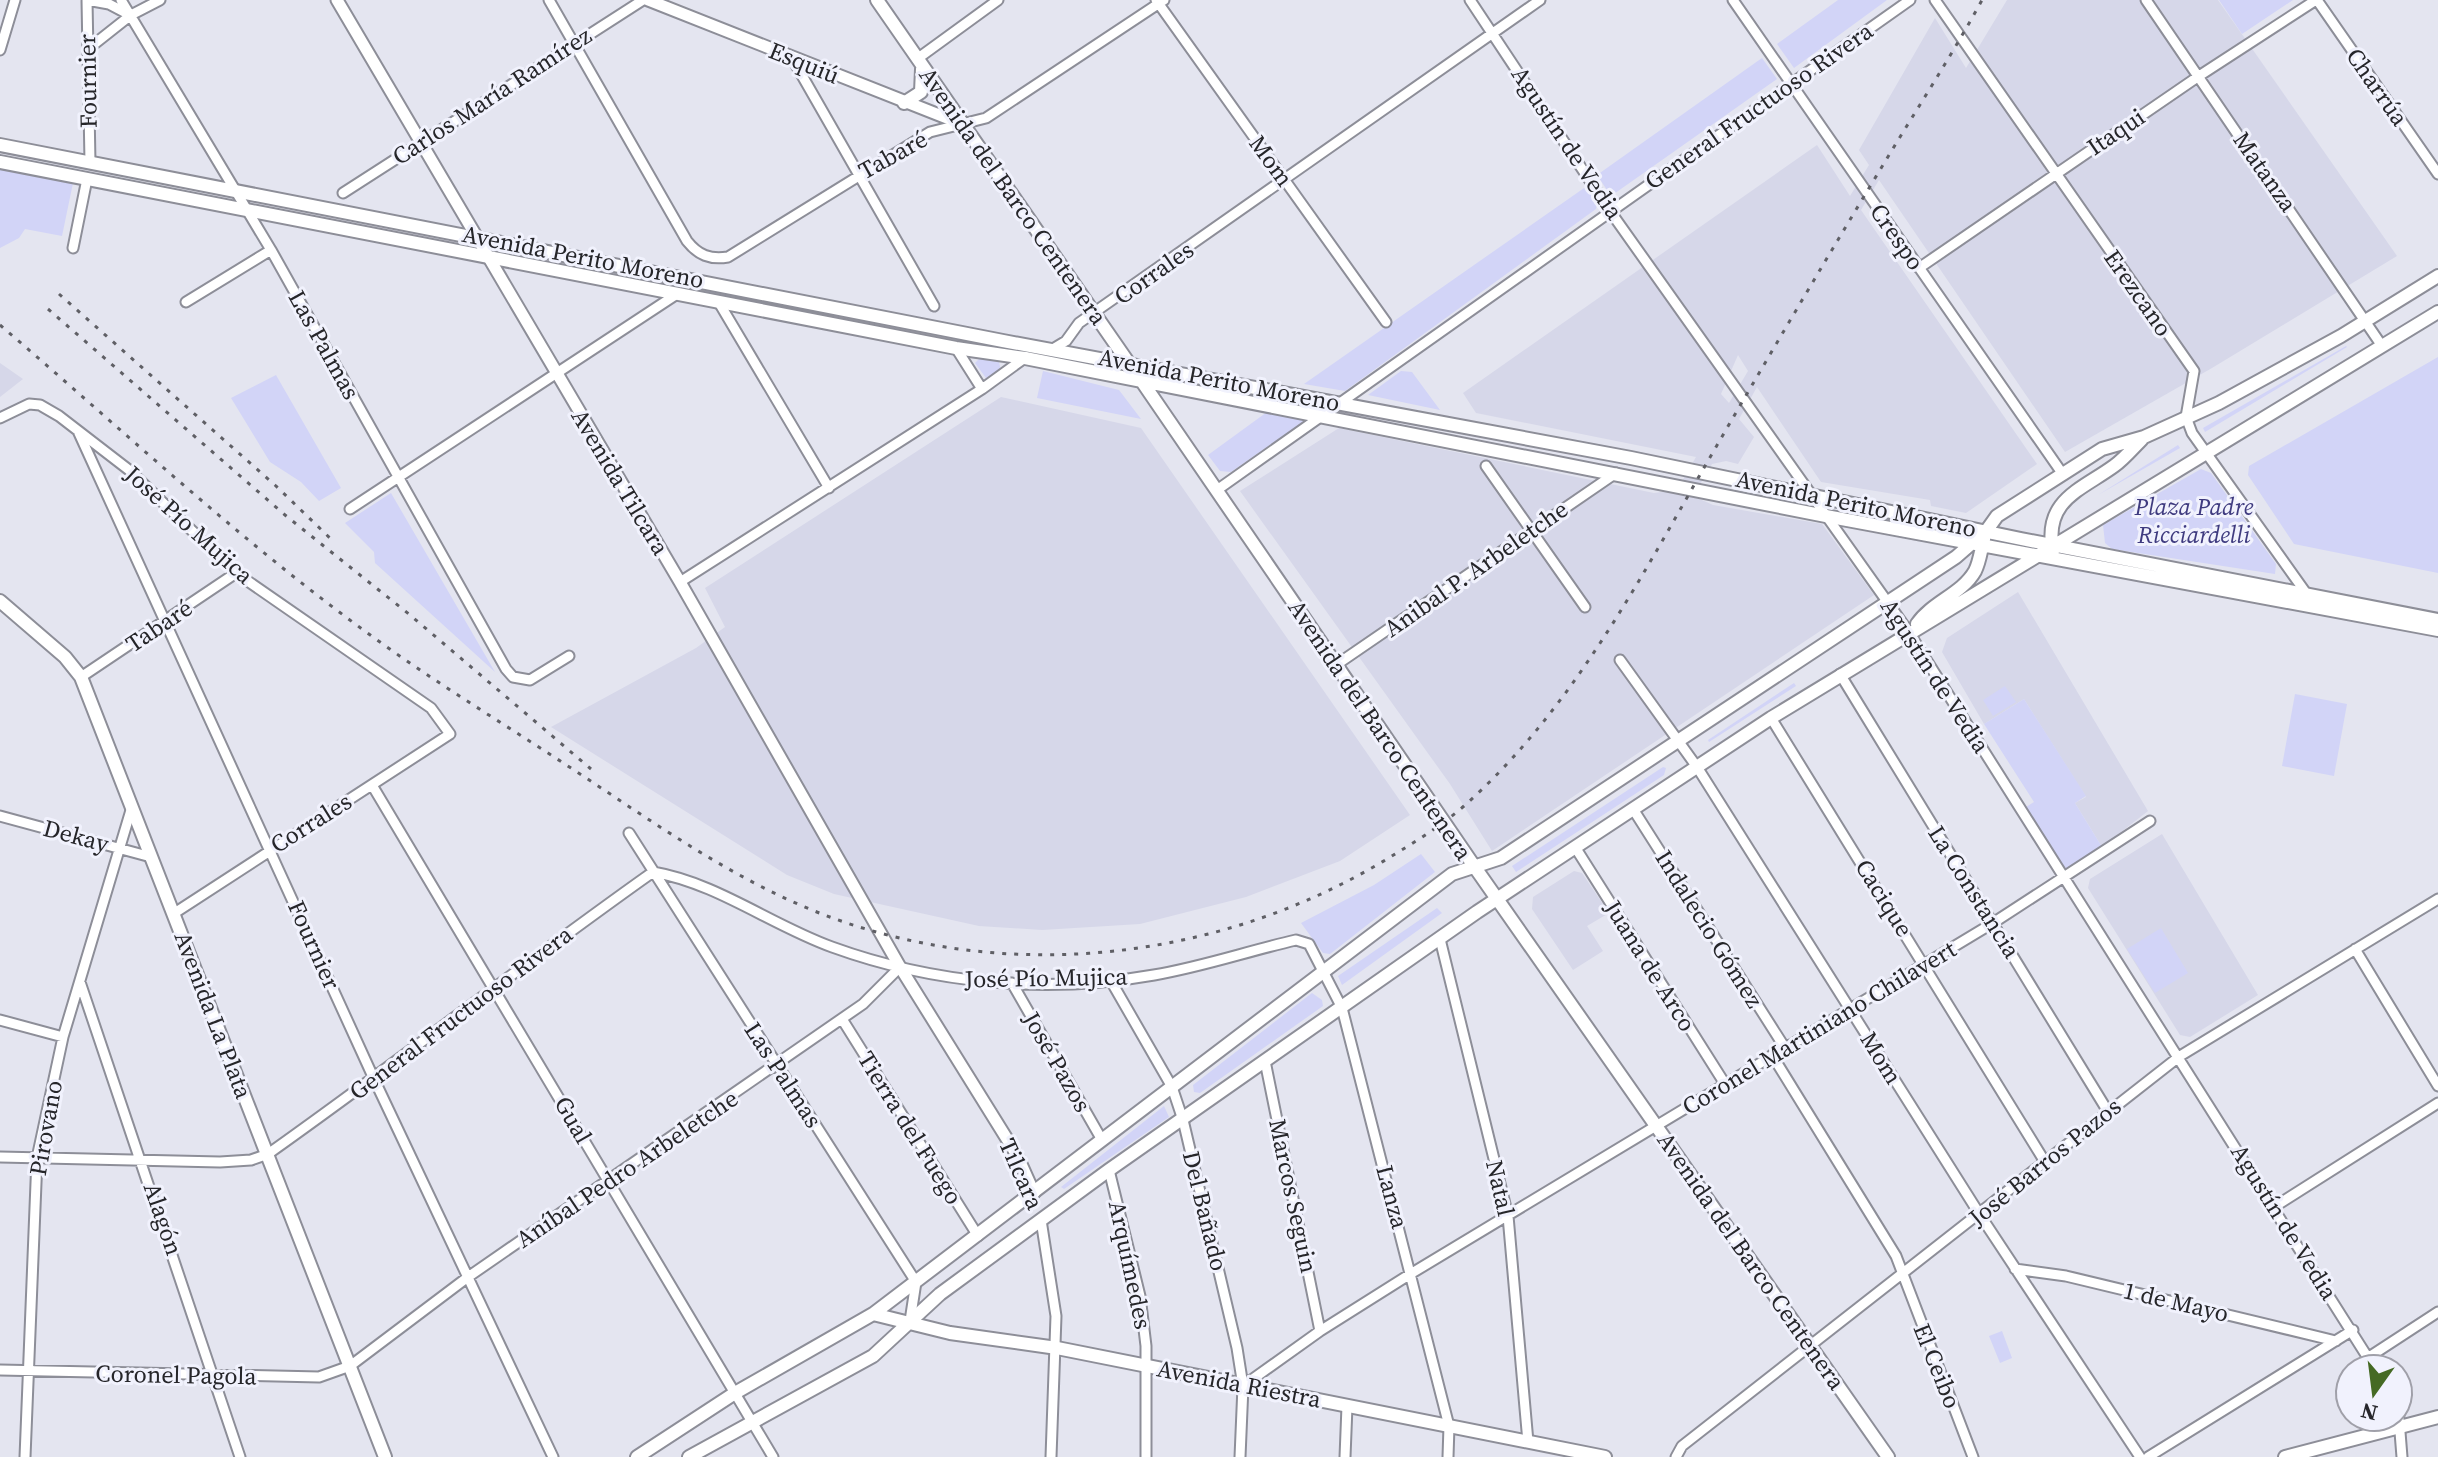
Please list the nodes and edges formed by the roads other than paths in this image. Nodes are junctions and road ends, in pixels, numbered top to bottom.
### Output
1 (15, 0) edge
2 (87, 0) edge
3 (121, 0) edge
4 (160, 0) edge
5 (337, 0) edge
6 (549, 0) edge
7 (645, 0) edge
8 (877, 0) edge
9 (998, 0) edge
10 (1470, 0) edge
11 (1540, 0) edge
12 (1733, 0) edge
13 (1910, 0) edge
14 (1935, 0) edge
15 (2146, 0) edge
16 (2316, 0) edge
17 (1160, 1) edge
18 (131, 15) junction
19 (1493, 32) junction
20 (574, 42) junction
21 (88, 49) junction
22 (0, 50) edge
23 (792, 58) junction
24 (920, 62) junction
25 (2199, 76) junction
26 (1790, 85) junction
27 (904, 103) junction
28 (962, 124) junction
29 (423, 141) junction
30 (0, 145) edge
31 (0, 162) edge
32 (90, 162) junction
33 (858, 174) junction
34 (2054, 174) junction
35 (2438, 174) edge
36 (87, 179) junction
37 (1286, 181) junction
38 (236, 190) junction
39 (343, 193) dead end
40 (248, 210) junction
41 (1610, 211) junction
42 (477, 236) junction
43 (73, 248) dead end
44 (271, 250) junction
45 (491, 258) junction
46 (1919, 268) junction
47 (2438, 276) edge
48 (677, 294) junction
49 (718, 301) junction
50 (186, 302) dead end
51 (934, 306) dead end
52 (2438, 312) edge
53 (1095, 315) junction
54 (2367, 319) junction
55 (1386, 322) dead end
56 (2382, 346) junction
57 (956, 348) junction
58 (1054, 349) junction
59 (1025, 358) junction
60 (1129, 363) junction
61 (555, 373) junction
62 (1142, 381) junction
63 (982, 389) junction
64 (1343, 403) junction
65 (2186, 417) junction
66 (0, 418) edge
67 (1322, 418) junction
68 (78, 431) junction
69 (2144, 437) junction
70 (2204, 451) junction
71 (1486, 466) dead end
72 (1616, 473) junction
73 (2062, 473) junction
74 (398, 478) junction
75 (829, 488) junction
76 (1217, 490) junction
77 (1814, 495) junction
78 (350, 509) dead end
79 (1831, 517) junction
80 (1531, 530) junction
81 (1987, 530) junction
82 (1977, 544) junction
83 (2053, 552) junction
84 (2035, 555) junction
85 (236, 573) junction
86 (680, 582) junction
87 (2306, 593) junction
88 (0, 601) edge
89 (1889, 603) junction
90 (1585, 607) dead end
91 (2438, 620) edge
92 (165, 622) junction
93 (1912, 629) junction
94 (2438, 630) edge
95 (569, 656) dead end
96 (1620, 660) dead end
97 (1336, 665) junction
98 (1840, 674) junction
99 (81, 677) junction
100 (1771, 718) junction
101 (450, 734) joint
102 (1680, 740) junction
103 (1697, 767) junction
104 (372, 785) junction
105 (1633, 809) junction
106 (131, 810) junction
107 (0, 816) edge
108 (2150, 821) dead end
109 (629, 833) dead end
110 (1575, 847) junction
111 (120, 848) junction
112 (270, 849) junction
113 (151, 857) junction
114 (1474, 866) junction
115 (653, 872) junction
116 (2063, 876) junction
117 (1497, 899) junction
118 (2438, 899) edge
119 (173, 914) junction
120 (1993, 923) junction
121 (1440, 939) junction
122 (1309, 944) joint
123 (2355, 949) junction
124 (1925, 963) junction
125 (900, 967) junction
126 (1324, 970) junction
127 (1111, 981) junction
128 (80, 982) junction
129 (1012, 983) junction
130 (494, 985) junction
131 (1342, 1008) junction
132 (1850, 1009) junction
133 (842, 1019) junction
134 (0, 1020) edge
135 (63, 1037) junction
136 (1785, 1048) junction
137 (1772, 1055) junction
138 (2180, 1056) junction
139 (1265, 1061) junction
140 (777, 1066) junction
141 (374, 1079) junction
142 (1725, 1084) junction
143 (2438, 1086) edge
144 (1172, 1087) junction
145 (2438, 1103) edge
146 (2107, 1110) junction
147 (1183, 1120) junction
148 (1657, 1126) junction
149 (1102, 1140) junction
150 (268, 1154) junction
151 (0, 1157) edge
152 (37, 1158) junction
153 (143, 1161) junction
154 (2045, 1162) junction
155 (1109, 1170) junction
156 (609, 1182) junction
157 (1034, 1193) junction
158 (2274, 1207) junction
159 (1980, 1215) junction
160 (1508, 1216) junction
161 (1041, 1220) junction
162 (978, 1236) junction
163 (2015, 1269) junction
164 (1412, 1273) junction
165 (1901, 1275) junction
166 (468, 1277) junction
167 (916, 1282) junction
168 (2438, 1312) edge
169 (873, 1314) junction
170 (910, 1321) junction
171 (2353, 1330) junction
172 (1320, 1331) junction
173 (2336, 1341) junction
174 (1810, 1344) junction
175 (1057, 1348) junction
176 (2367, 1353) edge
177 (2375, 1353) edge
178 (350, 1366) junction
179 (1148, 1366) junction
180 (0, 1370) edge
181 (26, 1371) junction
182 (216, 1377) junction
183 (1243, 1386) junction
184 (735, 1393) junction
185 (1347, 1406) junction
186 (2438, 1417) edge
187 (752, 1423) junction
188 (2414, 1423) edge
189 (1449, 1426) junction
190 (2375, 1433) edge
191 (2401, 1433) edge
192 (1528, 1442) junction
193 (1553, 1452) edge
194 (25, 1457) edge
195 (240, 1457) edge
196 (385, 1457) edge
197 (553, 1457) edge
198 (637, 1457) edge
199 (689, 1457) edge
200 (773, 1457) edge
201 (1051, 1457) edge
202 (1146, 1457) edge
203 (1240, 1457) edge
204 (1345, 1457) edge
205 (1448, 1457) edge
206 (1605, 1457) edge
207 (1676, 1457) edge
208 (1888, 1457) edge
209 (1973, 1457) edge
210 (2140, 1457) edge
211 (2148, 1457) edge
212 (2285, 1457) edge
213 (2402, 1457) edge

1 - 22 street
2 - 18 street
2 - 21 street, Fournier
3 - 18 street, Las Palmas
4 - 18 street
5 - 29 street, Avenida Tilcara
6 - 20 street
7 - 20 street, Carlos María Ramírez
7 - 23 street, Esquiú
8 - 24 main road, Avenida del Barco Centenera
9 - 24 street
10 - 19 street, Agustín de Vedia
11 - 19 street, Corrales
12 - 26 street, Crespo
13 - 26 street, General Fructuoso Rivera
14 - 34 street, Erezcano
15 - 25 street, Matanza
16 - 25 street, Itaqui
16 - 35 street, Charrúa
17 - 28 street, Tabaré
17 - 37 street, Mom
18 - 21 street
18 - 38 street, Las Palmas
19 - 37 street, Corrales
19 - 41 street, Agustín de Vedia
20 - 29 street, Carlos María Ramírez
20 - 33 street, Tabaré
21 - 32 street, Fournier
23 - 27 street, Esquiú
23 - 33 street
24 - 27 main road
24 - 28 main road, Avenida del Barco Centenera
25 - 34 street, Itaqui
25 - 54 street, Matanza
26 - 41 street, General Fructuoso Rivera
26 - 46 street, Crespo
27 - 28 street, Esquiú
28 - 33 street, Tabaré
28 - 53 main road, Avenida del Barco Centenera
29 - 39 street, Carlos María Ramírez
29 - 42 street, Avenida Tilcara
30 - 32 main road, Avenida Perito Moreno
31 - 36 main road, Avenida Perito Moreno
32 - 38 main road, Avenida Perito Moreno
33 - 51 street
34 - 46 street, Itaqui
34 - 65 street, Erezcano
36 - 40 main road, Avenida Perito Moreno
36 - 43 street
37 - 53 street, Corrales
37 - 55 street, Mom
38 - 40 street, Las Palmas
38 - 42 main road, Avenida Perito Moreno
40 - 44 street, Las Palmas
40 - 45 main road, Avenida Perito Moreno
41 - 64 street, General Fructuoso Rivera
41 - 77 street, Agustín de Vedia
42 - 45 street, Avenida Tilcara
42 - 58 main road, Avenida Perito Moreno
44 - 50 street
44 - 74 street, Las Palmas
45 - 48 main road, Avenida Perito Moreno
45 - 61 street, Avenida Tilcara
46 - 73 street, Crespo
47 - 54 main road
48 - 49 main road, Avenida Perito Moreno
48 - 61 street
49 - 57 main road, Avenida Perito Moreno
49 - 75 street
52 - 56 main road
53 - 58 street, Corrales
53 - 60 main road, Avenida del Barco Centenera
54 - 56 street, Matanza
54 - 65 main road
56 - 70 main road
57 - 59 main road, Avenida Perito Moreno
57 - 63 street
58 - 59 street, Corrales
58 - 60 main road, Avenida Perito Moreno
59 - 62 main road, Avenida Perito Moreno
59 - 63 street, Corrales
60 - 62 main road, Avenida del Barco Centenera
60 - 64 main road, Avenida Perito Moreno
61 - 74 street
61 - 86 street, Avenida Tilcara
62 - 67 main road, Avenida Perito Moreno
62 - 76 main road, Avenida del Barco Centenera
63 - 75 street, Corrales
64 - 67 street, General Fructuoso Rivera
64 - 77 main road, Avenida Perito Moreno
65 - 69 main road
65 - 70 street
66 - 68 street, José Pío Mujica
67 - 72 main road, Avenida Perito Moreno
67 - 76 street, General Fructuoso Rivera
68 - 85 street, José Pío Mujica
68 - 92 street, Fournier
69 - 73 main road
69 - 83 main road
70 - 83 main road
70 - 87 street
71 - 80 street
72 - 79 main road, Avenida Perito Moreno
72 - 80 street, Anibal P. Arbeletche
73 - 81 main road
74 - 78 street
74 - 95 street, Las Palmas
75 - 86 street, Corrales
76 - 97 main road, Avenida del Barco Centenera
77 - 79 street, Agustín de Vedia
77 - 81 main road, Avenida Perito Moreno
79 - 82 main road, Avenida Perito Moreno
79 - 89 street, Agustín de Vedia
80 - 90 street
80 - 97 street, Anibal P. Arbeletche
81 - 82 main road
81 - 83 main road, Avenida Perito Moreno
82 - 84 main road, Avenida Perito Moreno
82 - 89 main road
82 - 93 main road
83 - 84 main road
83 - 87 main road, Avenida Perito Moreno
83 - 94 main road, Avenida Perito Moreno
84 - 93 main road
85 - 92 street, Tabaré
85 - 101 street, José Pío Mujica
86 - 125 street, Avenida Tilcara
87 - 91 main road, Avenida Perito Moreno
88 - 99 main road, Avenida La Plata
89 - 93 street, Agustín de Vedia
89 - 102 main road
92 - 99 street, Tabaré
92 - 112 street, Fournier
93 - 98 main road
93 - 116 street, Agustín de Vedia
96 - 102 street, Mom
97 - 114 main road, Avenida del Barco Centenera
98 - 100 main road
98 - 120 street, La Constancia
99 - 106 main road, Avenida La Plata
100 - 103 main road
100 - 124 street, Cacique
101 - 104 street, Corrales
102 - 103 street, Mom
102 - 114 main road
103 - 105 main road
103 - 132 street, Mom
104 - 112 street, Corrales
104 - 130 street, Gual
105 - 110 main road
105 - 136 street, Indalecio Gómez
106 - 111 street, Pirovano
106 - 113 main road, Avenida La Plata
107 - 111 street, Dekay
108 - 116 street, Coronel Martiniano Chilavert
109 - 115 street, Las Palmas
110 - 117 main road
110 - 142 street, Juana de Arco
111 - 113 street, Dekay
111 - 128 street, Pirovano
112 - 119 street, Corrales
112 - 141 street, Fournier
113 - 119 main road, Avenida La Plata
114 - 117 main road, Avenida del Barco Centenera
114 - 126 main road
115 - 125 street, José Pío Mujica
115 - 130 street, General Fructuoso Rivera
115 - 140 street, Las Palmas
116 - 120 street, Coronel Martiniano Chilavert
116 - 138 street, Agustín de Vedia
117 - 121 main road
117 - 148 main road, Avenida del Barco Centenera
118 - 123 street, José Barros Pazos
119 - 150 main road, Avenida La Plata
120 - 124 street, Coronel Martiniano Chilavert
120 - 146 street, La Constancia
121 - 131 main road
121 - 160 street, Natal
122 - 126 street, Lanza
122 - 127 street, José Pío Mujica
123 - 138 street, José Barros Pazos
123 - 143 street
124 - 132 street, Coronel Martiniano Chilavert
124 - 154 street, Cacique
125 - 129 street, José Pío Mujica
125 - 133 street, Aníbal Pedro Arbeletche
125 - 157 street, Tilcara
126 - 131 street, Lanza
126 - 144 main road
127 - 129 street, José Pío Mujica
127 - 144 street, Del Bañado
128 - 135 street, Pirovano
128 - 153 street, Alagón
129 - 149 street, José Pazos
130 - 141 street, General Fructuoso Rivera
130 - 156 street, Gual
131 - 139 main road
131 - 164 street, Lanza
132 - 136 street, Coronel Martiniano Chilavert
132 - 159 street, Mom
133 - 140 street, Aníbal Pedro Arbeletche
133 - 162 street, Tierra del Fuego
134 - 135 street
135 - 152 street, Pirovano
136 - 137 street, Coronel Martiniano Chilavert
137 - 142 street, Coronel Martiniano Chilavert
137 - 165 street
138 - 146 street, José Barros Pazos
138 - 158 street, Agustín de Vedia
139 - 147 main road
139 - 172 street, Marcos Seguin
140 - 156 street, Aníbal Pedro Arbeletche
140 - 167 street, Las Palmas
141 - 150 street, General Fructuoso Rivera
141 - 166 street, Fournier
142 - 148 street, Coronel Martiniano Chilavert
144 - 147 street, Del Bañado
144 - 149 main road
145 - 158 street
146 - 154 street, José Barros Pazos
147 - 155 main road
147 - 183 street, Del Bañado
148 - 160 street, Coronel Martiniano Chilavert
148 - 174 main road, Avenida del Barco Centenera
149 - 157 main road
150 - 153 street
150 - 178 main road, Avenida La Plata
151 - 152 street
152 - 153 street
152 - 181 street, Pirovano
153 - 182 street, Alagón
154 - 159 street, José Barros Pazos
155 - 161 main road
155 - 179 street, Arquímedes
156 - 166 street, Aníbal Pedro Arbeletche
156 - 184 street, Gual
157 - 161 main road, Tilcara
157 - 162 main road
158 - 171 street, Agustín de Vedia
159 - 163 street, Mom
159 - 165 street, José Barros Pazos
160 - 164 street, Coronel Martiniano Chilavert
160 - 192 street, Natal
161 - 170 main road
161 - 175 street, Tilcara
162 - 167 main road
163 - 173 street, 1 de Mayo
163 - 210 street, Mom
164 - 172 street, Coronel Martiniano Chilavert
164 - 189 street, Lanza
165 - 174 street, José Barros Pazos
165 - 209 street, El Ceibo
166 - 178 street, Aníbal Pedro Arbeletche
166 - 197 street, Fournier
167 - 169 main road
167 - 170 street
168 - 177 street
169 - 170 main road, Avenida Riestra
169 - 184 main road
170 - 175 main road, Avenida Riestra
170 - 187 main road
171 - 173 street
171 - 176 street, Agustín de Vedia
172 - 183 street, Coronel Martiniano Chilavert
173 - 211 street
174 - 207 street, José Barros Pazos
174 - 208 main road, Avenida del Barco Centenera
175 - 179 main road, Avenida Riestra
175 - 201 street, Tilcara
178 - 182 street, Coronel Pagola
178 - 196 main road, Avenida La Plata
179 - 183 main road, Avenida Riestra
179 - 202 street, Arquímedes
180 - 181 street, Coronel Pagola
181 - 182 street, Coronel Pagola
181 - 194 street, Pirovano
182 - 195 street, Alagón
183 - 185 main road, Avenida Riestra
183 - 203 street, Del Bañado
184 - 187 street, Gual
184 - 198 main road
185 - 189 main road, Avenida Riestra
185 - 204 street
186 - 188 main road
187 - 199 main road
187 - 200 street, Gual
189 - 192 main road, Avenida Riestra
189 - 205 street, Lanza
190 - 212 main road
191 - 213 street
192 - 193 main road, Avenida Riestra
193 - 206 main road, Avenida Riestra

